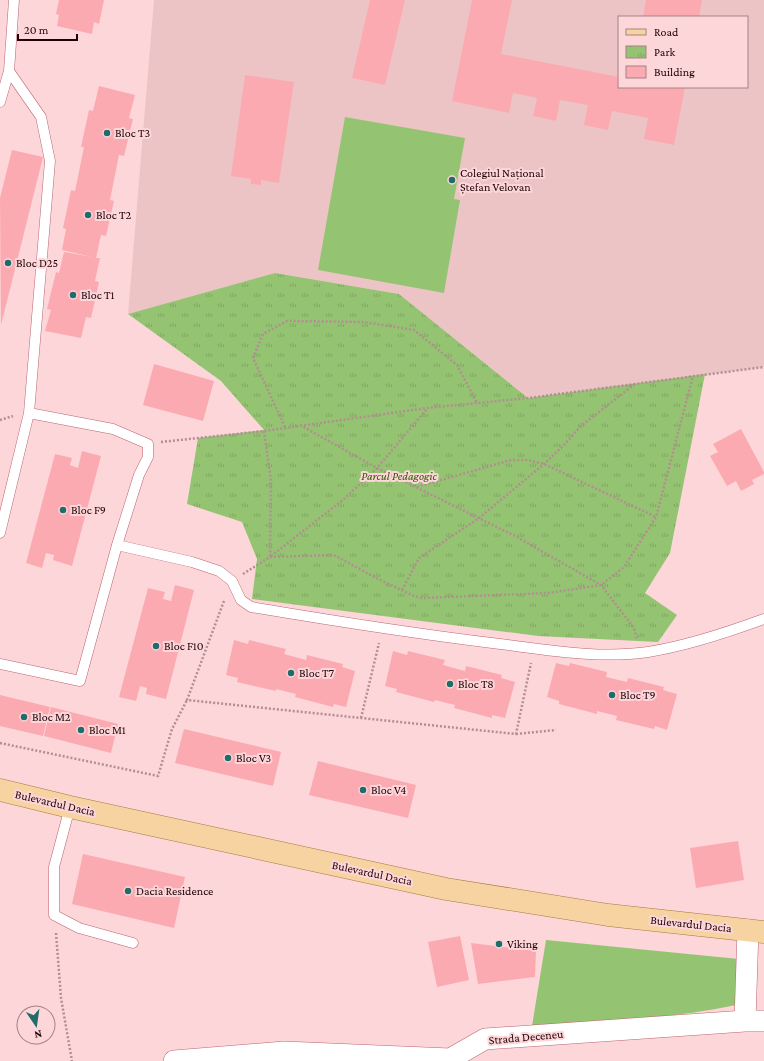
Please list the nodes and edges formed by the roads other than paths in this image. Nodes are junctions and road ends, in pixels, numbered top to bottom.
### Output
1 (14, 0) edge
2 (9, 70) junction
3 (0, 102) edge
4 (29, 413) junction
5 (0, 533) edge
6 (117, 545) junction
7 (764, 619) edge
8 (0, 664) edge
9 (0, 790) edge
10 (70, 807) junction
11 (759, 930) edge
12 (133, 943) dead end
13 (754, 1021) edge
14 (174, 1061) edge

1 - 2 lane
2 - 3 lane
2 - 4 lane
4 - 5 lane
4 - 6 lane
6 - 7 lane
6 - 8 lane
9 - 10 main road, Bulevardul Dacia
10 - 11 main road, Bulevardul Dacia
10 - 12 lane
11 - 13 street
13 - 14 street, Strada Deceneu

